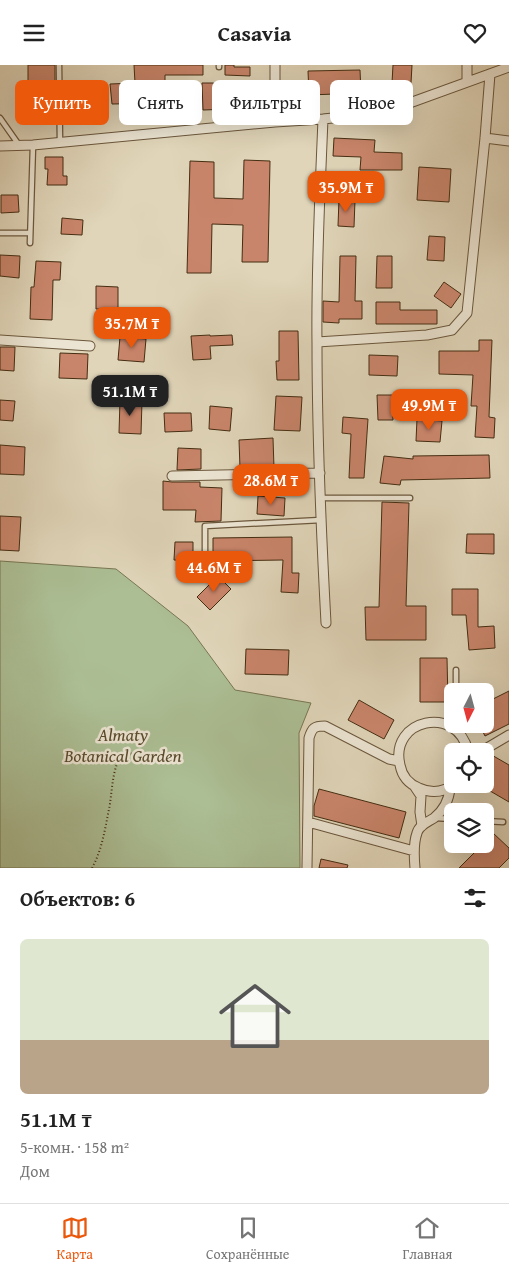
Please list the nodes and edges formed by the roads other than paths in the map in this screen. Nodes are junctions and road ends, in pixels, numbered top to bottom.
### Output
1 (59, 65) edge
2 (275, 65) edge
3 (467, 65) edge
4 (509, 67) edge
5 (490, 74) junction
6 (275, 80) edge
7 (467, 81) junction
8 (0, 118) edge
9 (320, 119) edge
10 (323, 119) junction
11 (244, 125) edge
12 (485, 138) junction
13 (509, 141) edge
14 (60, 143) junction
15 (33, 145) junction
16 (0, 146) edge
17 (20, 146) junction
18 (0, 233) edge
19 (30, 233) junction
20 (30, 243) dead end
21 (0, 340) edge
22 (317, 342) junction
23 (90, 346) dead end
24 (320, 473) junction
25 (172, 476) dead end
26 (320, 498) junction
27 (410, 498) dead end
28 (321, 520) junction
29 (205, 559) dead end
30 (326, 623) dead end
31 (456, 670) dead end
32 (456, 683) edge
33 (444, 723) edge
34 (509, 735) edge
35 (494, 744) edge
36 (399, 761) junction
37 (415, 787) junction
38 (444, 790) edge
39 (451, 793) edge
40 (434, 818) junction
41 (444, 819) edge
42 (494, 822) edge
43 (503, 822) dead end
44 (308, 823) junction
45 (422, 826) junction
46 (414, 851) junction
47 (307, 868) edge
48 (415, 868) edge

1 - 14 lane
2 - 6 street
3 - 7 street
4 - 5 street
5 - 7 street
5 - 12 street
7 - 10 street
8 - 17 lane
9 - 10 street
10 - 22 street
11 - 14 street
12 - 13 street
12 - 22 street
14 - 15 street
15 - 17 street
15 - 19 lane
16 - 17 street
18 - 19 lane
19 - 20 lane
21 - 23 street
22 - 24 street
24 - 25 street
24 - 26 street
26 - 27 lane
26 - 28 street
28 - 29 lane
28 - 30 street
31 - 32 lane
33 - 36 street
34 - 35 street
36 - 37 street
36 - 44 street
37 - 38 street
37 - 45 street
39 - 40 street
40 - 41 lane
40 - 45 street
42 - 43 lane
44 - 46 street
44 - 47 street
45 - 46 street
46 - 48 street

